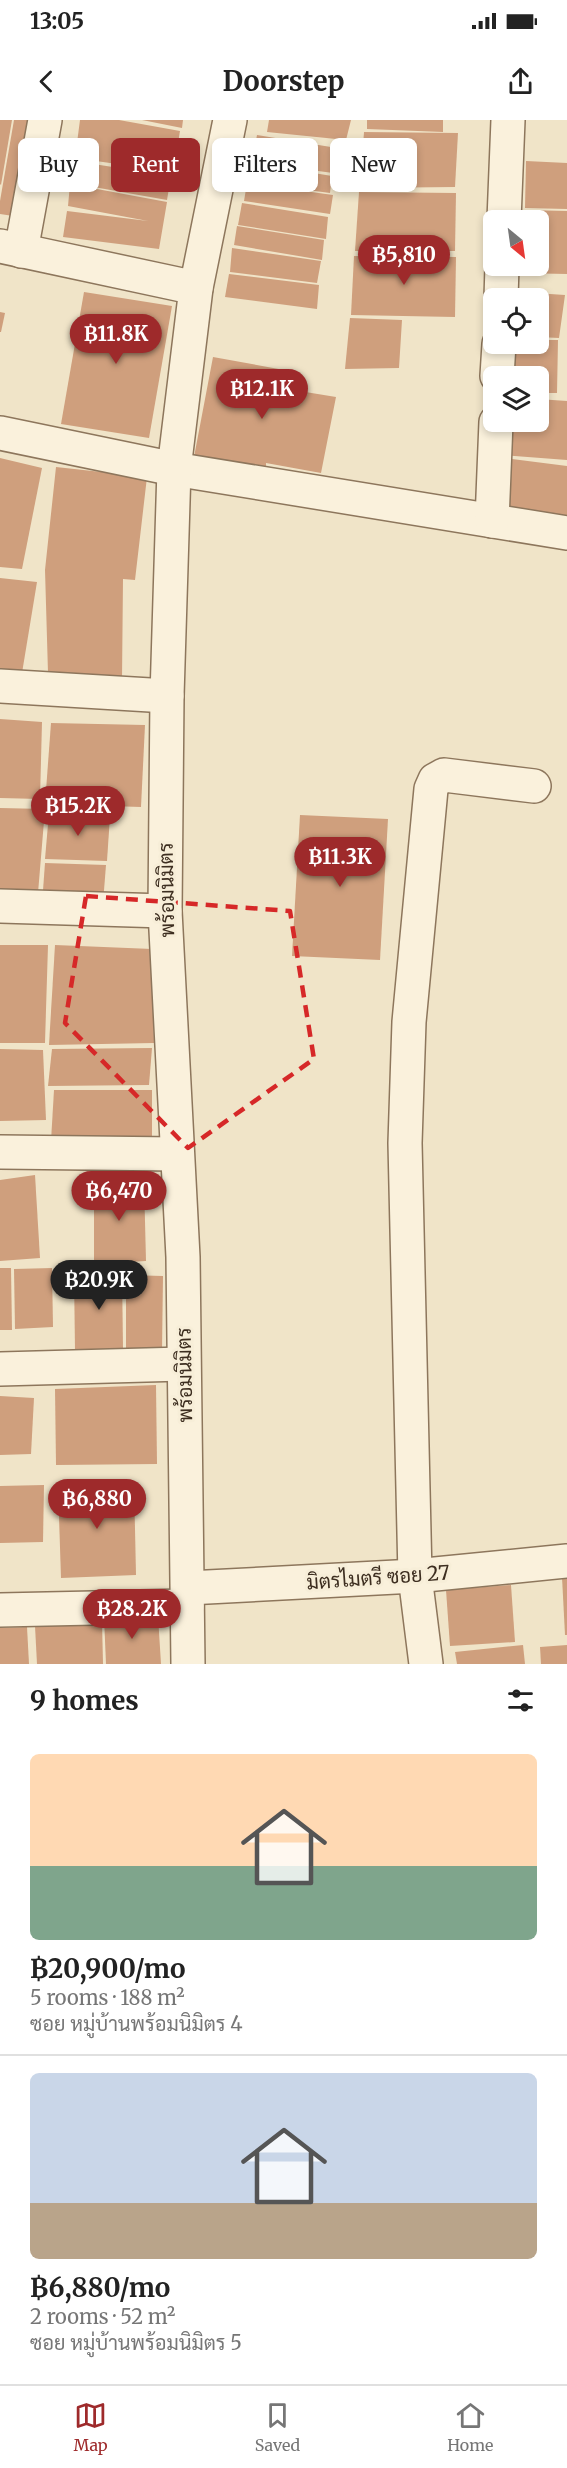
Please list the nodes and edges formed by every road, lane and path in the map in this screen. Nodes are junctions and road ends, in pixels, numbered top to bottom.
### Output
1 (45, 120) edge
2 (230, 120) edge
3 (508, 120) edge
4 (504, 210) edge
5 (10, 248) edge
6 (196, 288) junction
7 (496, 432) edge
8 (0, 434) edge
9 (174, 469) junction
10 (492, 521) junction
11 (567, 533) edge
12 (0, 686) edge
13 (167, 696) junction
14 (534, 786) dead end
15 (0, 906) edge
16 (165, 910) junction
17 (0, 1152) edge
18 (177, 1154) junction
19 (183, 1364) junction
20 (0, 1369) edge
21 (567, 1561) edge
22 (415, 1576) junction
23 (187, 1597) junction
24 (0, 1610) edge
25 (188, 1664) edge
26 (426, 1664) edge

1 - 5 street
2 - 6 street, พร้อมนิมิตร
3 - 4 street
5 - 6 street
6 - 9 street, พร้อมนิมิตร
7 - 10 street
8 - 9 street
9 - 10 street
9 - 13 street, พร้อมนิมิตร
10 - 11 street
12 - 13 street
13 - 16 street, พร้อมนิมิตร
14 - 22 street
15 - 16 street
16 - 18 street, พร้อมนิมิตร
17 - 18 street
18 - 19 street, พร้อมนิมิตร
19 - 20 street
19 - 23 street, พร้อมนิมิตร
21 - 22 street, มิตรไมตรี ซอย 27
22 - 23 street, มิตรไมตรี ซอย 27
22 - 26 street
23 - 24 street, มิตรไมตรี ซอย 27
23 - 25 street, พร้อมนิมิตร

